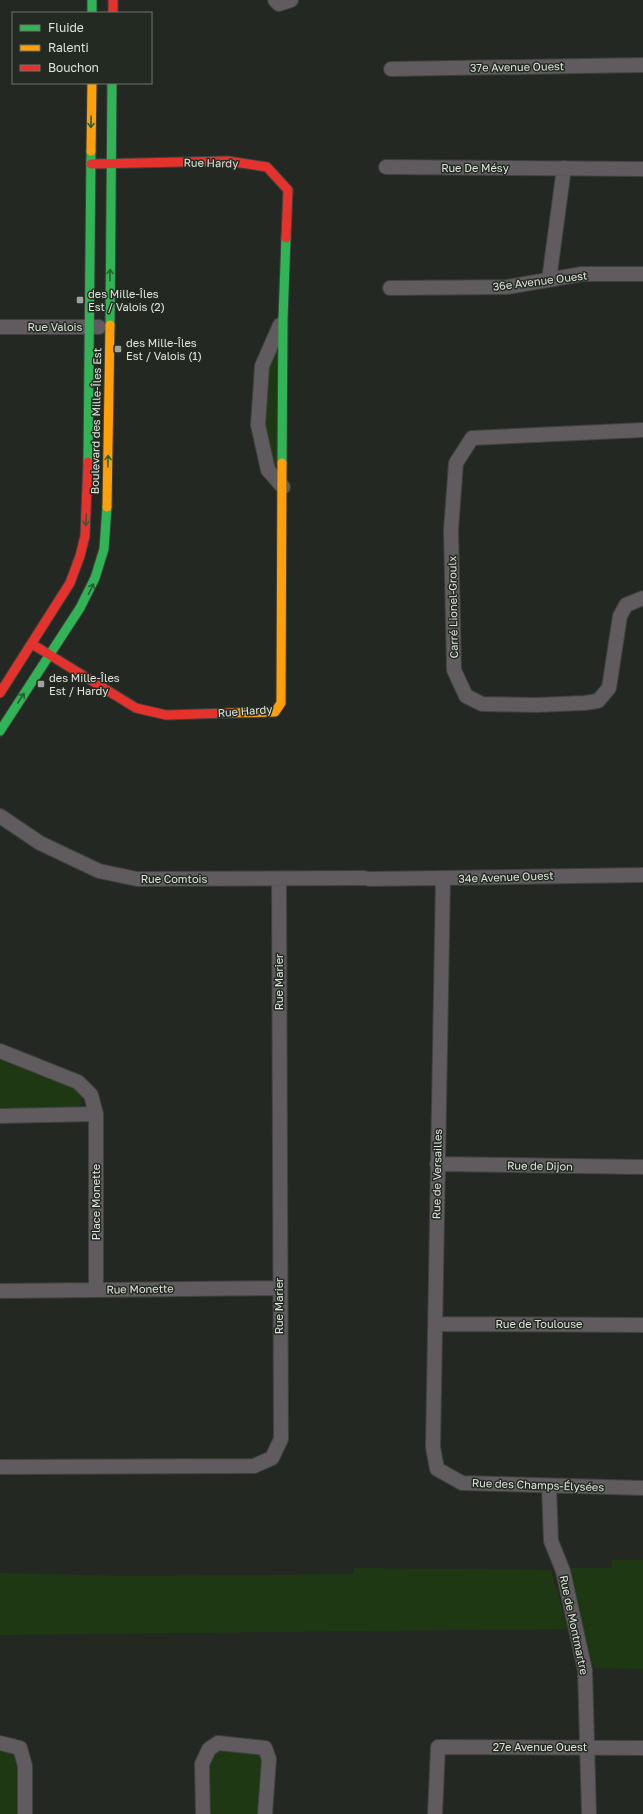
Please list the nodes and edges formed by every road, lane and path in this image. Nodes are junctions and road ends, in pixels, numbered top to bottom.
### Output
1 (92, 0) edge
2 (113, 0) edge
3 (275, 0) edge
4 (290, 0) edge
5 (92, 12) edge
6 (113, 12) edge
7 (643, 65) edge
8 (391, 69) dead end
9 (92, 84) edge
10 (112, 84) edge
11 (91, 164) junction
12 (111, 164) junction
13 (386, 167) dead end
14 (564, 168) junction
15 (643, 169) edge
16 (643, 274) edge
17 (549, 280) junction
18 (390, 288) dead end
19 (282, 319) junction
20 (0, 327) edge
21 (89, 327) junction
22 (109, 327) junction
23 (643, 430) edge
24 (283, 487) junction
25 (643, 598) edge
26 (32, 644) junction
27 (50, 656) junction
28 (0, 693) edge
29 (0, 731) edge
30 (0, 816) edge
31 (643, 875) edge
32 (279, 879) junction
33 (367, 879) joint
34 (443, 879) junction
35 (0, 1051) edge
36 (96, 1114) junction
37 (0, 1116) edge
38 (438, 1164) junction
39 (643, 1167) edge
40 (279, 1288) junction
41 (96, 1290) junction
42 (0, 1291) edge
43 (436, 1324) junction
44 (643, 1325) edge
45 (0, 1467) edge
46 (437, 1469) joint
47 (549, 1486) junction
48 (643, 1488) edge
49 (0, 1743) edge
50 (588, 1747) junction
51 (643, 1748) edge
52 (25, 1814) edge
53 (203, 1814) edge
54 (265, 1814) edge
55 (435, 1814) edge
56 (589, 1814) edge

1 - 5 street
2 - 6 street
3 - 4 street
7 - 8 street, 37e Avenue Ouest
9 -> 11 street, Boulevard des Mille-Îles Est
10 - 12 street, Boulevard des Mille-Îles Est
11 - 12 street, Rue Hardy
11 - 21 street, Boulevard des Mille-Îles Est
12 - 19 street, Rue Hardy
22 -> 12 street, Boulevard des Mille-Îles Est
13 - 14 street, Rue De Mésy
14 - 15 street, Rue De Mésy
14 - 17 street
16 - 17 street, 36e Avenue Ouest
17 - 18 street, 36e Avenue Ouest
19 - 24 street, Rue Hardy
19 - 24 street, Rue Hardy
20 - 21 street, Rue Valois
21 - 22 street, Rue Valois
21 -> 26 street, Boulevard des Mille-Îles Est
27 -> 22 street, Boulevard des Mille-Îles Est
23 - 25 street, Carré Lionel-Groulx
24 - 27 street, Rue Hardy
26 - 27 street, Rue Hardy
26 - 28 street, Boulevard des Mille-Îles Est
29 -> 27 street, Boulevard des Mille-Îles Est
30 - 32 street, Rue Comtois
31 - 34 street, 34e Avenue Ouest
32 - 33 street, Rue Comtois
32 - 40 street, Rue Marier
33 - 34 street, 34e Avenue Ouest
34 - 38 street, Rue de Versailles
35 - 36 street, Place Monette
36 - 37 street
36 - 41 street, Place Monette
38 - 39 street, Rue de Dijon
38 - 43 street, Rue de Versailles
40 - 41 street, Rue Monette
40 - 45 street, Rue Marier
41 - 42 street, Rue Monette
43 - 44 street, Rue de Toulouse
43 - 46 street, Rue de Versailles
46 - 47 street, Rue des Champs-Élysées
47 - 48 street, Rue des Champs-Élysées
47 - 50 street, Rue de Montmartre
49 - 52 street
50 - 51 street, 27e Avenue Ouest
50 - 55 street, 27e Avenue Ouest
50 - 56 street, Rue de Montmartre
53 - 54 street

